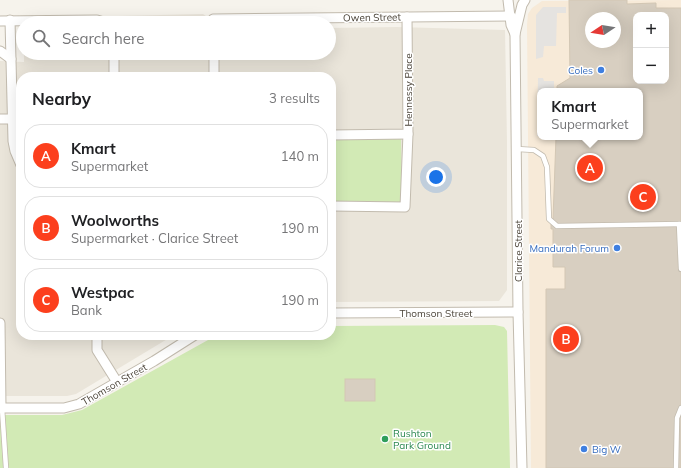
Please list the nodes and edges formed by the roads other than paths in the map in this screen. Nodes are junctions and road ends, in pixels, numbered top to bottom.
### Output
1 (508, 0) edge
2 (525, 0) edge
3 (511, 16) junction
4 (407, 17) junction
5 (336, 18) edge
6 (10, 20) junction
7 (16, 20) edge
8 (0, 21) edge
9 (515, 34) junction
10 (0, 51) edge
11 (11, 59) junction
12 (114, 60) edge
13 (214, 60) edge
14 (114, 72) edge
15 (214, 72) edge
16 (0, 119) edge
17 (12, 119) junction
18 (408, 134) junction
19 (336, 135) edge
20 (517, 149) junction
21 (16, 153) edge
22 (336, 206) edge
23 (680, 224) edge
24 (681, 269) edge
25 (518, 312) junction
26 (336, 313) edge
27 (0, 323) edge
28 (97, 340) edge
29 (188, 340) edge
30 (117, 382) junction
31 (1, 408) edge
32 (681, 408) edge
33 (6, 468) edge
34 (522, 468) edge
35 (676, 468) edge

1 - 3 street, Clarice Street
2 - 9 street, Clarice Street
3 - 4 street, Owen Street
3 - 9 street, Clarice Street
4 - 5 street, Owen Street
4 - 18 street, Hennessy Place
6 - 7 street
6 - 8 street
6 - 11 street
9 - 20 street, Clarice Street
10 - 11 street
11 - 17 street
12 - 14 street
13 - 15 street
16 - 17 street
17 - 21 street
18 - 19 street, Hennessy Place
18 - 22 street
20 - 23 lane
20 - 25 street, Clarice Street
23 - 24 lane
25 - 26 street, Thomson Street
25 - 34 street, Clarice Street
27 - 31 street
28 - 30 street
29 - 30 street, Thomson Street
30 - 31 street, Thomson Street
31 - 33 lane
32 - 35 lane

